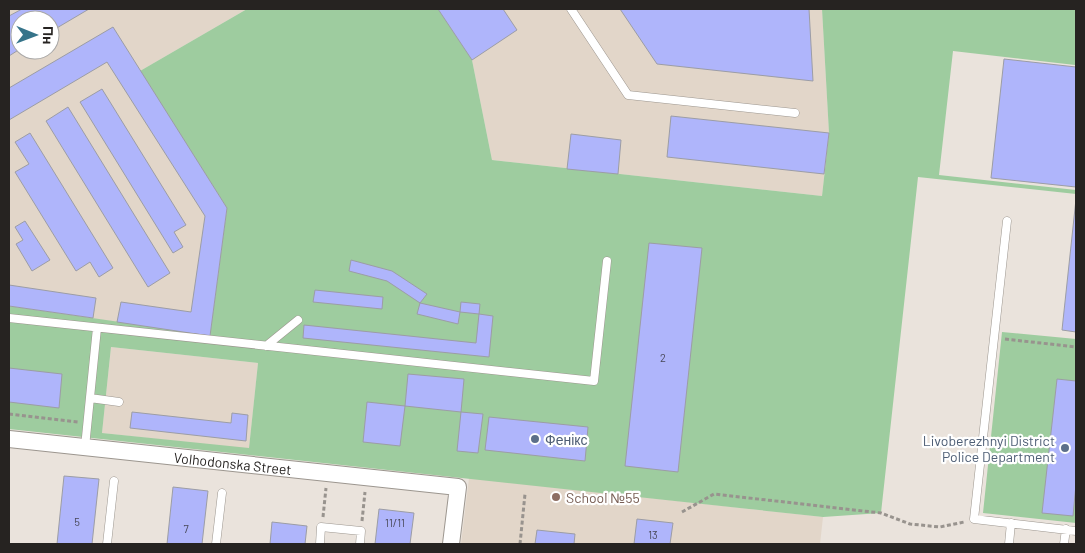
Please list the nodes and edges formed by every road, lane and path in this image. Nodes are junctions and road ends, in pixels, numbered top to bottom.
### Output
1 (571, 9) edge
2 (795, 112) dead end
3 (1007, 221) dead end
4 (606, 261) dead end
5 (9, 318) edge
6 (298, 320) dead end
7 (98, 328) junction
8 (994, 338) junction
9 (266, 346) junction
10 (1076, 347) edge
11 (90, 398) junction
12 (119, 402) dead end
13 (9, 414) edge
14 (88, 423) junction
15 (9, 439) edge
16 (85, 447) junction
17 (327, 473) junction
18 (367, 477) junction
19 (114, 481) dead end
20 (222, 492) dead end
21 (525, 494) dead end
22 (682, 512) dead end
23 (974, 519) junction
24 (1011, 523) junction
25 (321, 527) junction
26 (1066, 529) junction
27 (1076, 530) edge
28 (361, 531) junction
29 (107, 544) edge
30 (216, 544) edge
31 (320, 544) edge
32 (360, 544) edge
33 (451, 544) edge
34 (520, 544) edge
35 (1009, 544) edge
36 (1064, 544) edge

1 - 2 lane
3 - 8 lane
4 - 9 lane
5 - 7 lane
6 - 9 lane
7 - 9 lane
7 - 11 lane
8 - 10 path
8 - 23 lane
11 - 12 lane
11 - 14 lane
13 - 14 path
14 - 16 lane
15 - 16 street, Volhodonska Street
16 - 17 street, Volhodonska Street
17 - 18 street, Volhodonska Street
17 - 25 path
18 - 28 path
18 - 33 street, Volhodonska Street
19 - 29 lane
20 - 30 lane
21 - 34 path
22 - 23 path
23 - 24 lane
24 - 26 lane
24 - 35 lane
25 - 28 lane
25 - 31 lane
26 - 27 lane
26 - 36 lane
28 - 32 lane

